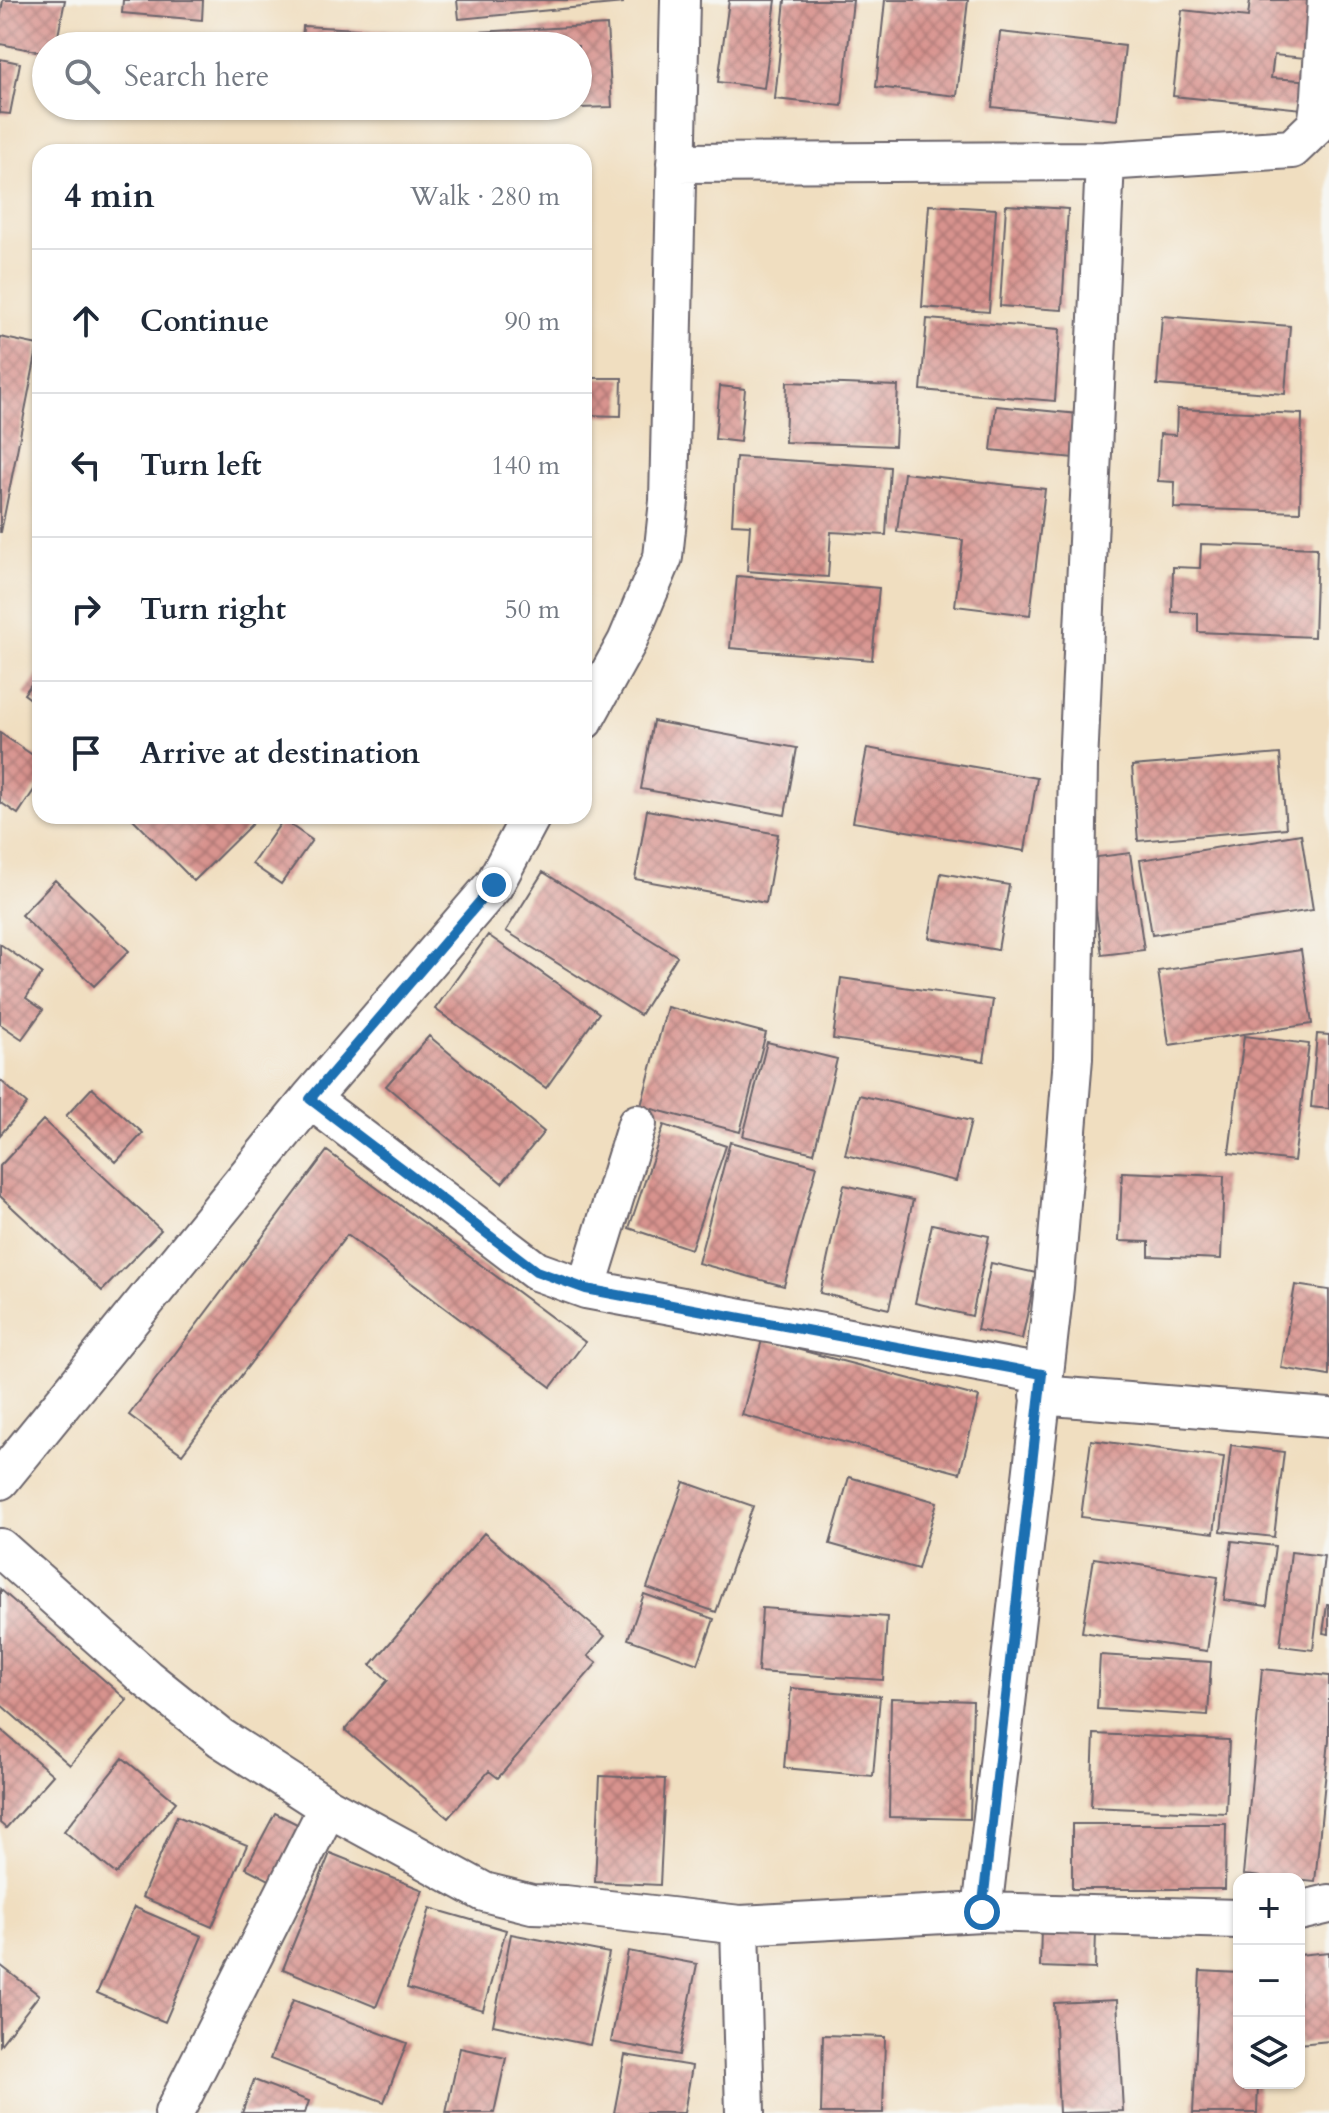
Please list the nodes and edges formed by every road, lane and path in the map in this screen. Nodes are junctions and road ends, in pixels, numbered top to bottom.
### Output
1 (680, 0) edge
2 (1327, 0) edge
3 (1105, 161) junction
4 (676, 163) junction
5 (592, 705) edge
6 (527, 824) edge
7 (310, 1099) junction
8 (637, 1124) dead end
9 (586, 1289) junction
10 (1041, 1384) junction
11 (1329, 1418) edge
12 (0, 1480) edge
13 (0, 1548) edge
14 (328, 1807) junction
15 (1329, 1904) edge
16 (1305, 1910) edge
17 (982, 1912) junction
18 (1233, 1919) edge
19 (740, 1925) junction
20 (174, 2113) edge
21 (745, 2113) edge

1 - 4 street
2 - 3 street
3 - 4 street
3 - 10 street
4 - 5 street
6 - 7 street
7 - 9 street
7 - 12 street
8 - 9 street
9 - 10 street
10 - 11 street
10 - 17 street
13 - 14 street
14 - 19 street
14 - 20 street
15 - 16 street
17 - 18 street
17 - 19 street
19 - 21 street

